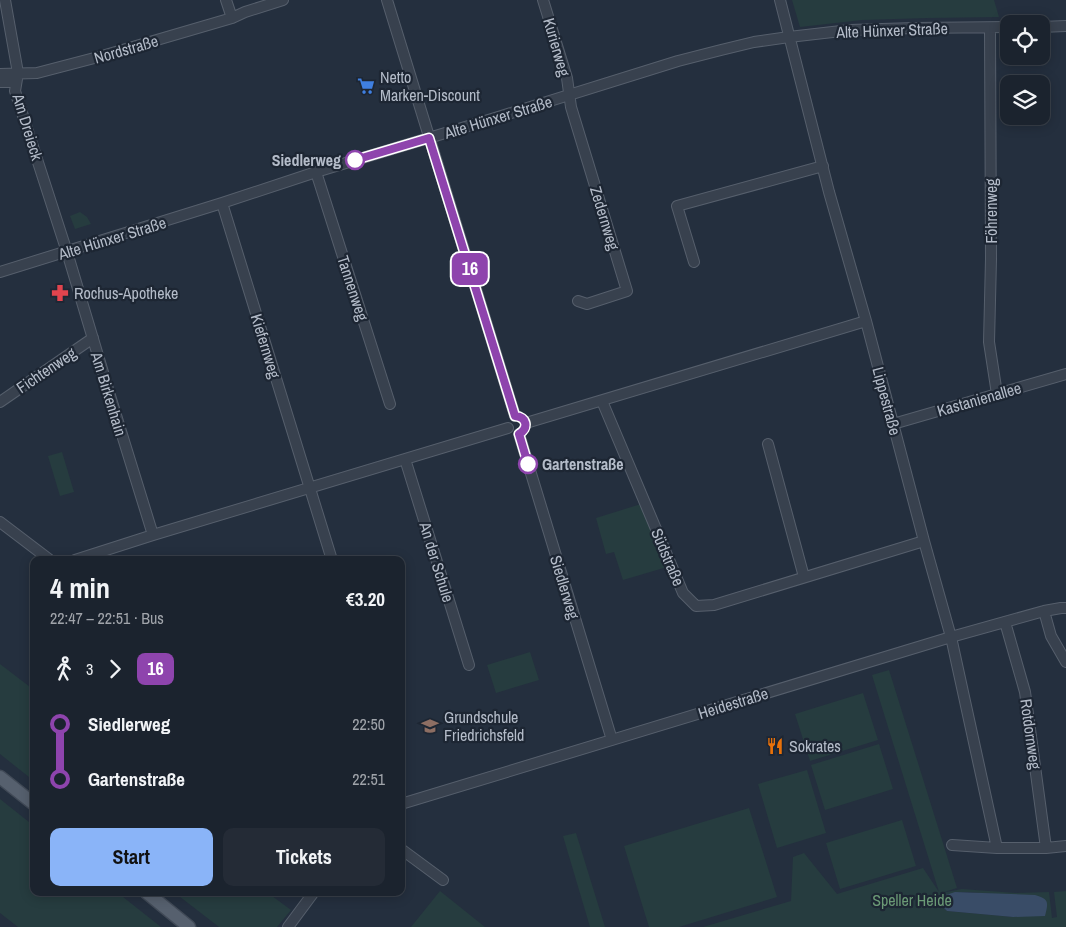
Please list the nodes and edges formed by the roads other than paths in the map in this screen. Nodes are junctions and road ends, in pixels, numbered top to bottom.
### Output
1 (6, 0) edge
2 (226, 0) edge
3 (283, 0) edge
4 (387, 0) edge
5 (543, 0) edge
6 (780, 0) edge
7 (232, 18) junction
8 (1066, 26) edge
9 (1000, 27) edge
10 (1050, 27) edge
11 (990, 28) junction
12 (789, 36) junction
13 (0, 74) edge
14 (17, 78) junction
15 (0, 82) edge
16 (569, 95) junction
17 (429, 138) junction
18 (823, 166) junction
19 (316, 172) junction
20 (222, 204) junction
21 (68, 252) junction
22 (694, 262) dead end
23 (0, 272) edge
24 (578, 301) dead end
25 (866, 321) junction
26 (93, 338) junction
27 (1066, 374) edge
28 (997, 394) junction
29 (602, 400) junction
30 (0, 402) edge
31 (390, 404) dead end
32 (515, 416) junction
33 (526, 423) junction
34 (892, 424) junction
35 (508, 428) junction
36 (519, 434) junction
37 (768, 444) dead end
38 (406, 459) junction
39 (310, 488) junction
40 (0, 522) edge
41 (153, 535) junction
42 (924, 541) junction
43 (45, 556) edge
44 (87, 556) edge
45 (331, 556) edge
46 (804, 577) junction
47 (1066, 608) edge
48 (1044, 611) junction
49 (1005, 622) junction
50 (951, 637) junction
51 (1066, 662) edge
52 (469, 665) dead end
53 (612, 740) junction
54 (0, 777) edge
55 (30, 801) edge
56 (405, 803) edge
57 (952, 845) dead end
58 (1066, 846) edge
59 (997, 848) junction
60 (1046, 848) junction
61 (405, 852) edge
62 (443, 880) dead end
63 (151, 896) edge
64 (311, 896) edge
65 (190, 927) edge
66 (288, 927) edge

1 - 14 street, Am Dreieck
2 - 7 street
3 - 7 street
4 - 17 street
5 - 16 street, Kurierweg
6 - 12 street, Lippestraße
7 - 14 street, Nordstraße
8 - 10 street
9 - 11 street, Alte Hünxer Straße
11 - 12 street, Alte Hünxer Straße
11 - 28 street, Föhrenweg
12 - 16 street, Alte Hünxer Straße
12 - 18 street, Lippestraße
13 - 14 street, Nordstraße
14 - 15 street, Nordstraße
14 - 21 street, Am Dreieck
16 - 17 street, Alte Hünxer Straße
16 - 24 street, Zedernweg
17 - 19 street, Alte Hünxer Straße
17 - 32 street
18 - 22 street
18 - 25 street, Lippestraße
19 - 20 street, Alte Hünxer Straße
19 - 31 street, Tannenweg
20 - 21 street, Alte Hünxer Straße
20 - 39 street, Kiefernweg
21 - 23 street, Alte Hünxer Straße
21 - 26 street, Am Birkenhain
25 - 29 street
25 - 34 street, Lippestraße
26 - 30 street, Fichtenweg
26 - 41 street, Am Birkenhain
27 - 28 street, Kastanienallee
28 - 34 street, Kastanienallee
29 - 33 street
29 - 46 street, Südstraße
32 - 33 street
32 - 35 street
33 - 36 street
34 - 42 street, Lippestraße
35 - 36 street
35 - 38 street
36 - 53 street, Siedlerweg
37 - 46 street
38 - 39 street
38 - 52 street, An der Schule
39 - 41 street
39 - 45 street
40 - 43 street
41 - 44 street
42 - 46 street, Südstraße
42 - 50 street, Lippestraße
47 - 48 street, Heidestraße
48 - 49 street, Heidestraße
48 - 51 street
49 - 50 street, Heidestraße
49 - 60 street, Rotdornweg
50 - 53 street, Heidestraße
50 - 59 street
53 - 56 street, Heidestraße
54 - 55 main road
57 - 59 street
58 - 60 street
59 - 60 street
61 - 62 street
63 - 65 main road
64 - 66 street

